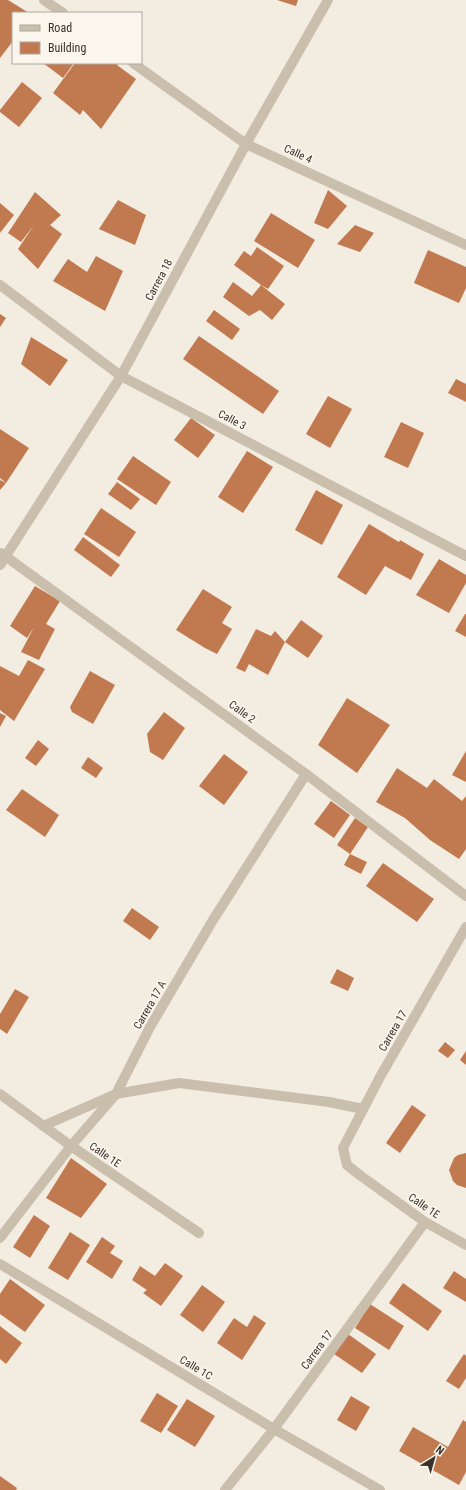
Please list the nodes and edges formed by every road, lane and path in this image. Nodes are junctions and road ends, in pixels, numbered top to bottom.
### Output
1 (44, 0) edge
2 (328, 0) edge
3 (61, 12) edge
4 (134, 64) edge
5 (246, 144) junction
6 (466, 245) edge
7 (0, 285) edge
8 (121, 376) junction
9 (466, 556) edge
10 (2, 558) edge
11 (306, 774) junction
12 (466, 896) edge
13 (466, 927) edge
14 (0, 1094) edge
15 (116, 1094) junction
16 (363, 1109) junction
17 (43, 1126) junction
18 (71, 1146) junction
19 (343, 1148) joint
20 (424, 1222) junction
21 (199, 1233) dead end
22 (0, 1238) edge
23 (466, 1244) edge
24 (0, 1264) edge
25 (274, 1429) junction
26 (225, 1490) edge
27 (380, 1490) edge

1 - 3 street
2 - 5 street, Carrera 18
4 - 5 street, Calle 4
5 - 6 street, Calle 4
5 - 8 street, Carrera 18
7 - 8 street, Calle 3
8 - 9 street, Calle 3
8 - 10 street, Carrera 18
10 - 11 street, Calle 2
11 - 12 street, Calle 2
11 - 15 street, Carrera 17 A
13 - 16 street, Carrera 17
14 - 17 street, Calle 1E
15 - 16 street
15 - 17 street
15 - 18 street, Carrera 17 A
16 - 19 street, Carrera 17
17 - 18 street, Calle 1E
18 - 21 street, Calle 1E
18 - 22 street, Carrera 17 A
19 - 20 street, Calle 1E
20 - 23 street, Calle 1E
20 - 25 street, Carrera 17
24 - 25 street, Calle 1C
25 - 26 street, Carrera 17
25 - 27 street, Calle 1C

